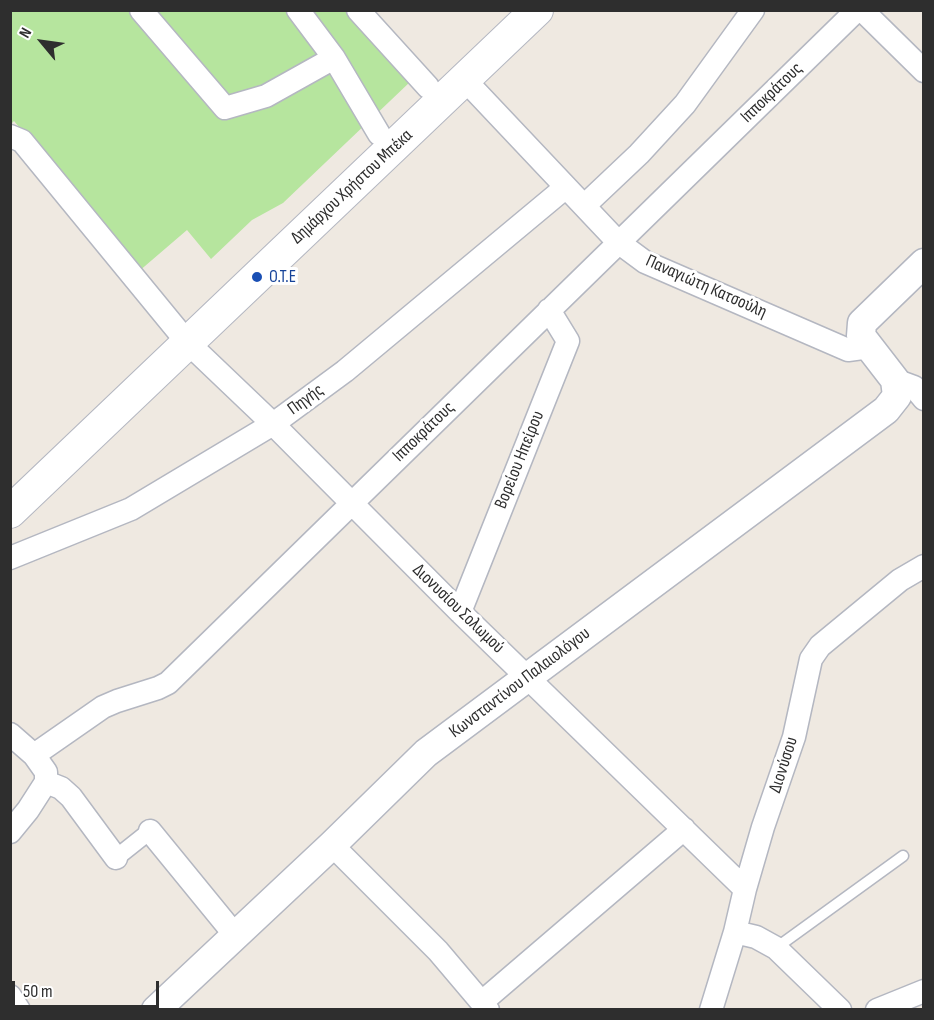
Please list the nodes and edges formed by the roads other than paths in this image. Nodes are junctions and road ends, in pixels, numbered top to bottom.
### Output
1 (141, 10) edge
2 (298, 10) edge
3 (358, 10) edge
4 (507, 10) edge
5 (537, 10) edge
6 (753, 10) edge
7 (857, 10) edge
8 (862, 10) edge
9 (334, 58) junction
10 (924, 71) edge
11 (465, 80) junction
12 (428, 87) junction
13 (379, 134) junction
14 (11, 136) edge
15 (566, 187) junction
16 (584, 206) junction
17 (618, 242) junction
18 (924, 263) edge
19 (549, 310) junction
20 (180, 334) junction
21 (870, 347) junction
22 (895, 380) junction
23 (924, 399) edge
24 (273, 424) junction
25 (10, 482) edge
26 (351, 502) junction
27 (10, 512) edge
28 (10, 558) edge
29 (924, 566) edge
30 (460, 612) junction
31 (528, 677) junction
32 (10, 734) edge
33 (34, 755) junction
34 (46, 782) junction
35 (684, 829) junction
36 (150, 831) joint
37 (10, 832) edge
38 (332, 845) junction
39 (903, 856) dead end
40 (116, 858) joint
41 (745, 889) junction
42 (735, 932) junction
43 (235, 935) junction
44 (776, 948) junction
45 (924, 991) edge
46 (10, 996) edge
47 (485, 1006) edge
48 (19, 1010) edge
49 (156, 1010) edge
50 (711, 1010) edge
51 (840, 1010) edge
52 (877, 1010) edge

1 - 9 street
2 - 9 street
3 - 12 street
4 - 12 main road, Δημάρχου Χρήστου Μπέκα
5 - 11 main road, Δημάρχου Χρήστου Μπέκα
6 - 16 street
7 - 17 street, Ιπποκράτους
8 - 10 street
9 - 13 street
11 - 15 street, Παναγιώτη Κατσούλη
11 - 20 main road, Δημάρχου Χρήστου Μπέκα
12 - 13 main road, Δημάρχου Χρήστου Μπέκα
13 - 20 main road, Δημάρχου Χρήστου Μπέκα
14 - 20 street, Διονυσίου Σολωμού
15 - 16 street, Παναγιώτη Κατσούλη
15 - 24 street, Πηγής
16 - 17 street, Παναγιώτη Κατσούλη
17 - 19 street, Ιπποκράτους
17 - 21 street, Παναγιώτη Κατσούλη
18 - 21 street
19 - 26 street, Ιπποκράτους
19 - 30 street, Βορείου Ηπείρου
20 - 24 street, Διονυσίου Σολωμού
20 - 25 main road, Δημάρχου Χρήστου Μπέκα
20 - 27 main road, Δημάρχου Χρήστου Μπέκα
21 - 22 street
22 - 23 street
22 - 31 street, Κωνσταντίνου Παλαιολόγου
24 - 26 street, Διονυσίου Σολωμού
24 - 28 street, Πηγής
26 - 30 street, Διονυσίου Σολωμού
26 - 33 street, Ιπποκράτους
29 - 41 street, Διονύσου
30 - 31 street, Διονυσίου Σολωμού
31 - 35 street, Διονυσίου Σολωμού
31 - 38 street, Κωνσταντίνου Παλαιολόγου
32 - 33 street
33 - 34 street
34 - 37 street
34 - 40 street
35 - 41 street, Διονυσίου Σολωμού
35 - 47 street
36 - 40 street
36 - 43 street
38 - 43 street, Κωνσταντίνου Παλαιολόγου
38 - 47 street
39 - 44 lane
41 - 42 street, Διονύσου
42 - 44 street
42 - 50 street, Διονύσου
43 - 49 street, Κωνσταντίνου Παλαιολόγου
44 - 51 street
45 - 52 street
46 - 48 street

